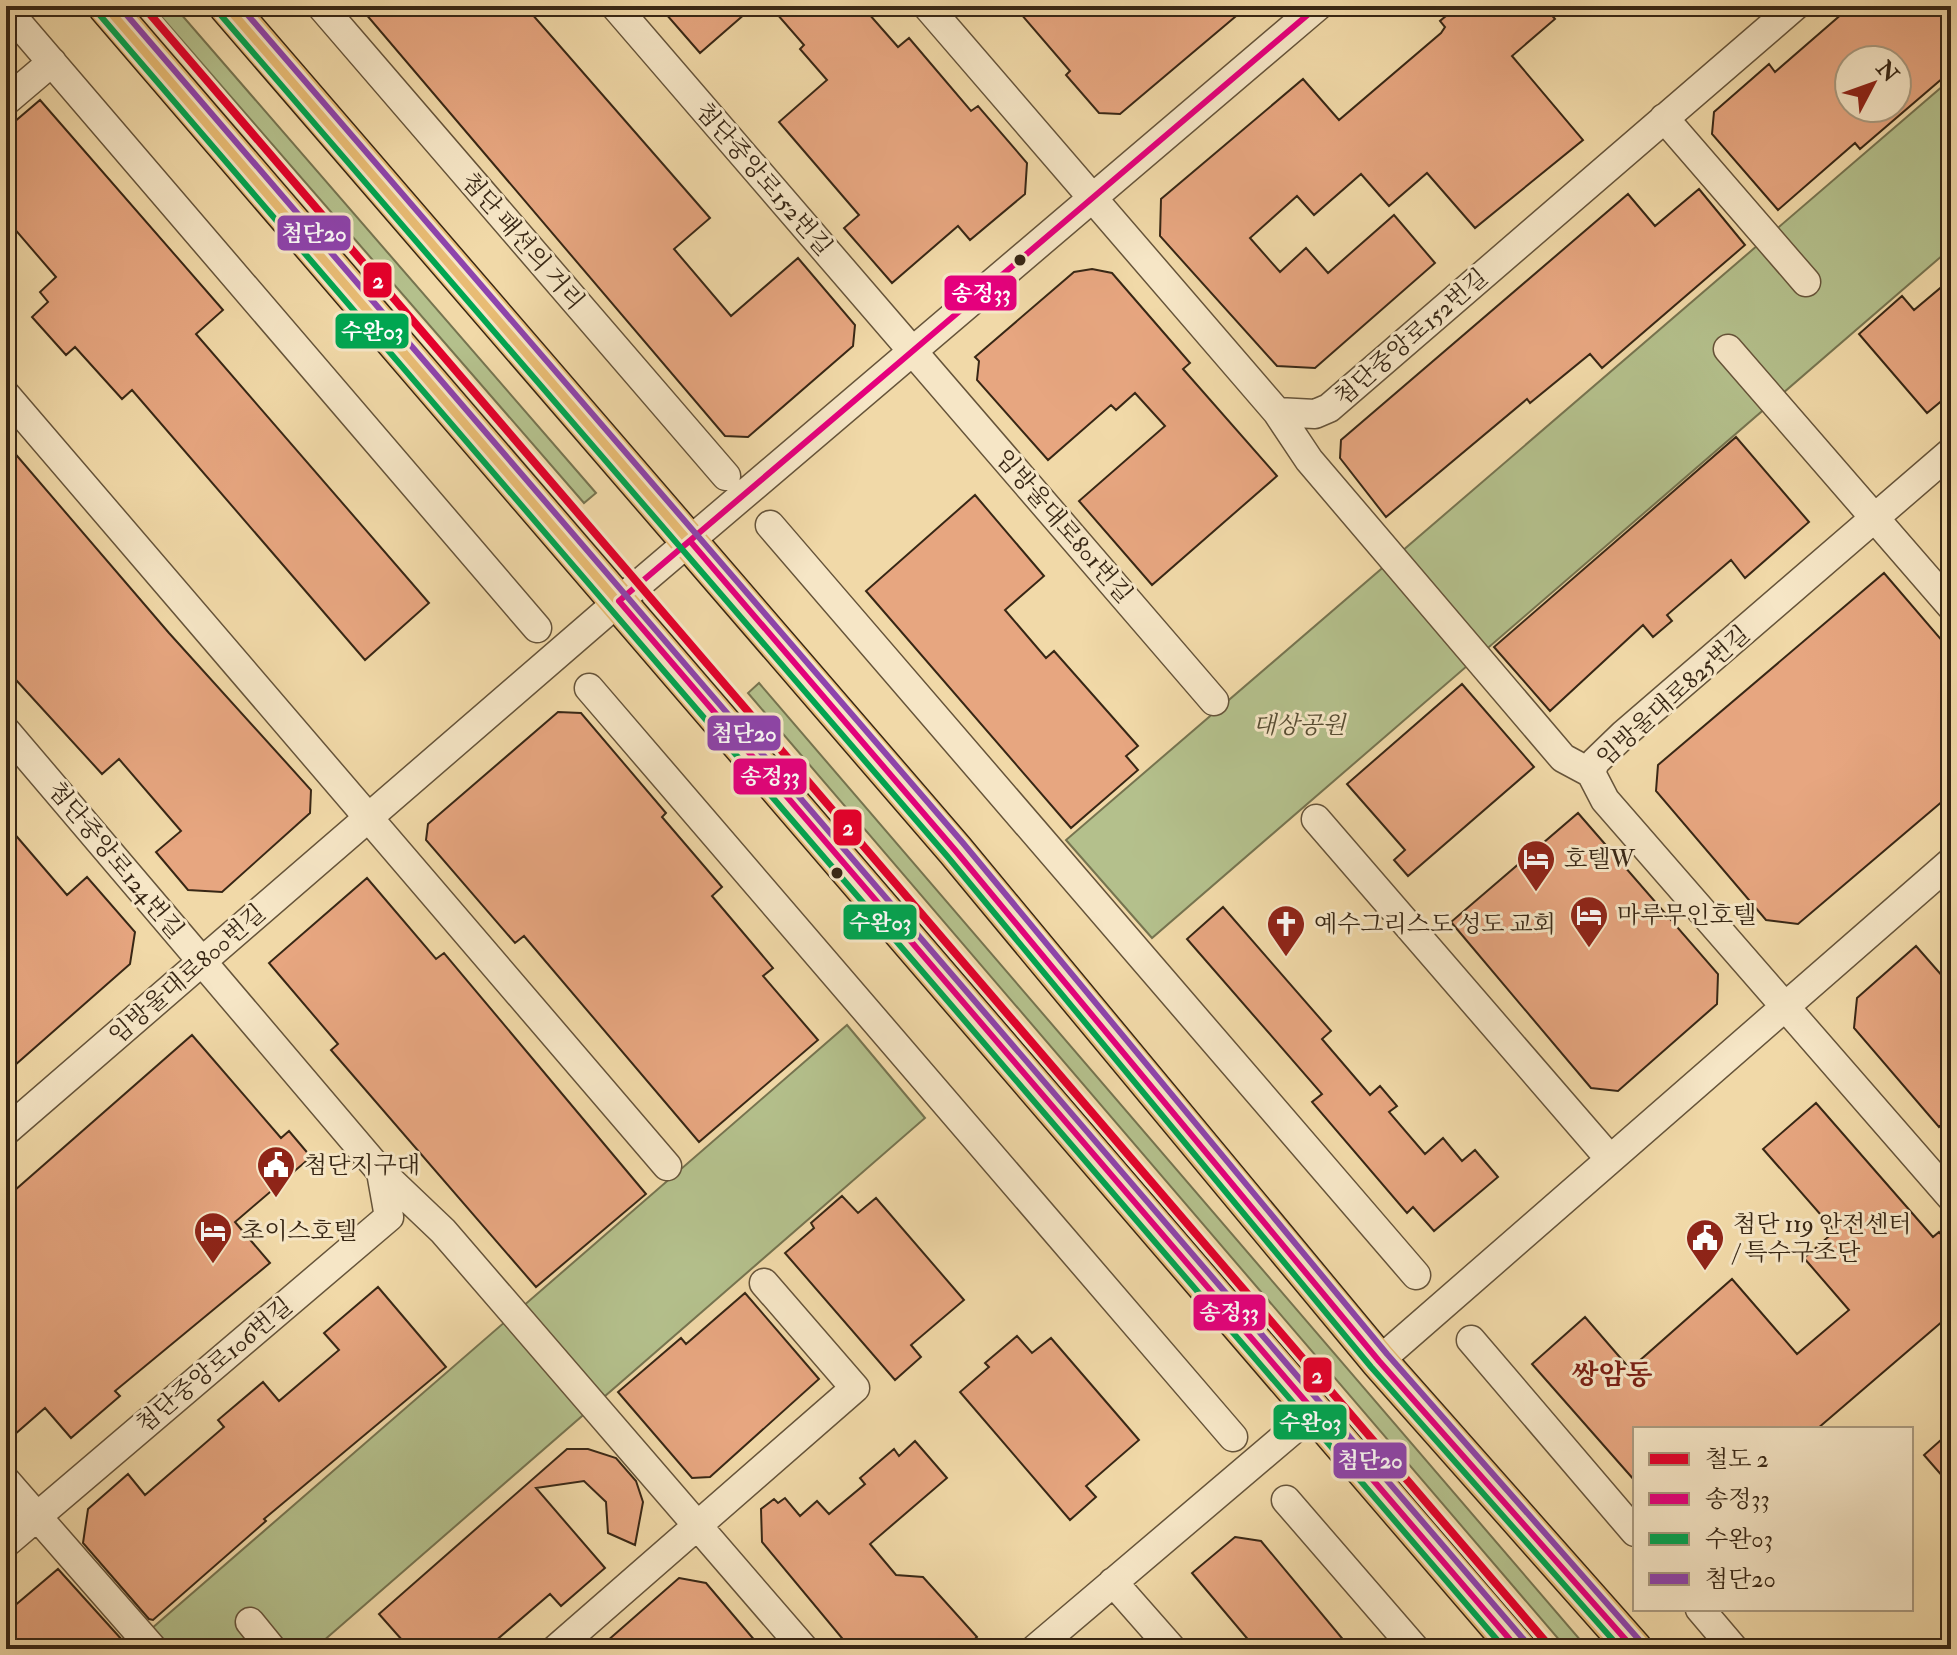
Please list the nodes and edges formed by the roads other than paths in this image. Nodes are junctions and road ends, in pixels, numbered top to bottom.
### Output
1 (106, 6) edge
2 (227, 6) edge
3 (321, 6) edge
4 (615, 6) edge
5 (927, 6) edge
6 (1318, 6) edge
7 (1795, 6) edge
8 (6, 9) edge
9 (52, 62) junction
10 (6, 101) edge
11 (1664, 118) junction
12 (1092, 201) junction
13 (1806, 282) dead end
14 (1728, 349) dead end
15 (913, 351) junction
16 (6, 395) edge
17 (1277, 412) junction
18 (1951, 452) edge
19 (726, 476) dead end
20 (1875, 518) junction
21 (770, 525) dead end
22 (690, 541) junction
23 (619, 601) junction
24 (1951, 606) edge
25 (537, 628) dead end
26 (589, 688) dead end
27 (1214, 701) dead end
28 (6, 731) edge
29 (1591, 773) junction
30 (369, 817) junction
31 (1316, 819) dead end
32 (1951, 862) edge
33 (202, 961) junction
34 (1785, 1006) junction
35 (6, 1131) edge
36 (1610, 1159) junction
37 (667, 1166) dead end
38 (381, 1172) junction
39 (1951, 1197) edge
40 (1416, 1275) dead end
41 (764, 1283) dead end
42 (1471, 1340) dead end
43 (1379, 1361) junction
44 (1314, 1412) junction
45 (1233, 1437) dead end
46 (6, 1481) edge
47 (1286, 1500) dead end
48 (37, 1516) junction
49 (698, 1525) junction
50 (1633, 1530) edge
51 (6, 1543) edge
52 (1113, 1582) junction
53 (1702, 1611) edge
54 (250, 1622) dead end
55 (153, 1649) edge
56 (272, 1649) edge
57 (556, 1649) edge
58 (804, 1649) edge
59 (1035, 1649) edge
60 (1172, 1649) edge
61 (1415, 1649) edge
62 (1518, 1649) edge
63 (1634, 1649) edge
64 (1734, 1649) edge

1 - 23 main road
2 - 22 main road
3 - 19 street, 첨단 패션의 거리
4 - 15 street, 첨단중앙로152번길
5 - 12 street
6 - 12 street
7 - 11 street, 첨단중앙로152번길
8 - 9 street
9 - 10 street
9 - 25 street
11 - 13 street
11 - 17 street, 첨단중앙로152번길
12 - 15 street
12 - 17 street
14 - 20 street
15 - 22 street
15 - 27 street, 임방울대로801번길
16 - 30 street
17 - 29 street
18 - 20 street, 임방울대로825번길
20 - 24 street
20 - 29 street, 임방울대로825번길
21 - 40 street
22 - 23 street, 임방울대로800번길
22 - 43 main road
23 - 30 street, 임방울대로800번길
23 - 44 main road
26 - 45 street
28 - 33 street, 첨단중앙로124번길
29 - 34 street, 임방울대로825번길
30 - 33 street, 임방울대로800번길
30 - 37 street
31 - 36 street
32 - 34 street
33 - 35 street, 임방울대로800번길
33 - 38 street, 첨단중앙로124번길
34 - 36 street
34 - 39 street, 임방울대로825번길
36 - 43 street
38 - 48 street, 첨단중앙로106번길
38 - 49 street, 첨단중앙로124번길
41 - 49 street
42 - 50 street
43 - 63 main road
44 - 52 street
44 - 62 main road
46 - 48 street
47 - 61 street
48 - 51 street, 첨단중앙로106번길
48 - 55 street
49 - 57 street
49 - 58 street, 첨단중앙로124번길
52 - 59 street
52 - 60 street
53 - 64 street
54 - 56 street

